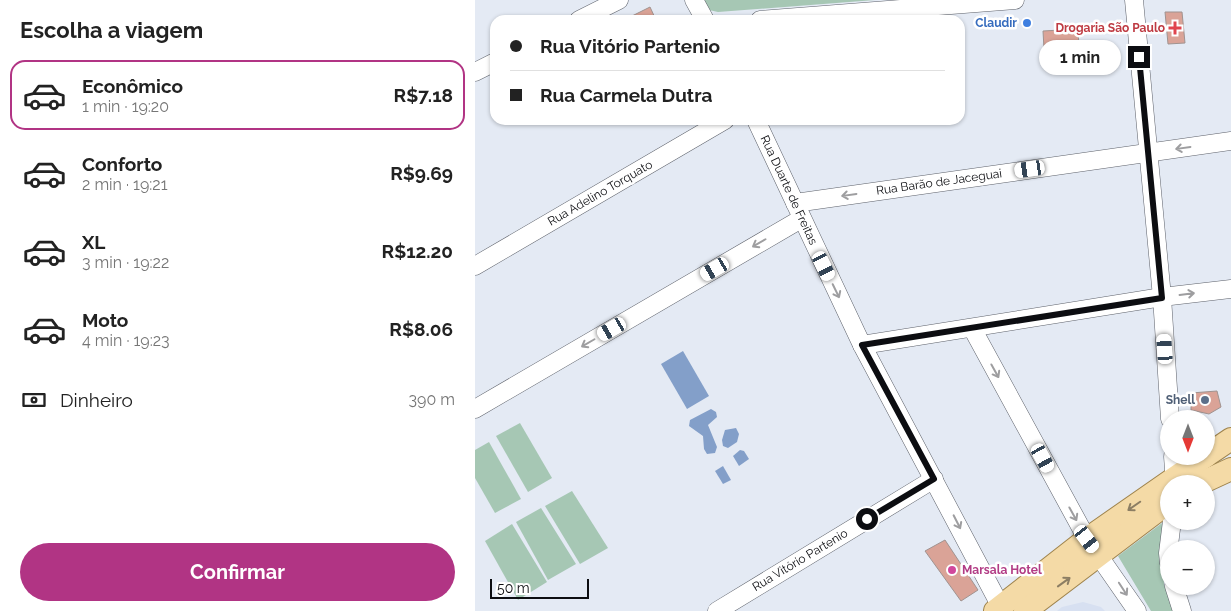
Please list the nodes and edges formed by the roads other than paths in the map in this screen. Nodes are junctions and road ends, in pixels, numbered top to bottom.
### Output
1 (619, 0) edge
2 (694, 0) edge
3 (1015, 0) edge
4 (1133, 0) edge
5 (589, 15) edge
6 (702, 15) edge
7 (824, 15) edge
8 (490, 64) edge
9 (475, 72) edge
10 (716, 125) edge
11 (758, 125) edge
12 (1231, 141) edge
13 (1147, 152) junction
14 (798, 211) junction
15 (475, 266) edge
16 (1231, 289) edge
17 (1162, 298) junction
18 (972, 328) junction
19 (862, 345) junction
20 (475, 409) edge
21 (1169, 410) edge
22 (1231, 439) edge
23 (1215, 450) edge
24 (1231, 456) edge
25 (1189, 465) edge
26 (1231, 469) edge
27 (1174, 473) edge
28 (1211, 475) edge
29 (1215, 476) edge
30 (934, 479) junction
31 (1160, 508) edge
32 (1094, 548) junction
33 (1177, 595) edge
34 (998, 609) edge
35 (717, 611) edge
36 (1025, 611) edge
37 (1137, 611) edge
38 (1182, 611) edge

1 - 5 street
2 - 6 street
3 - 7 street
4 - 13 street
8 - 9 street
10 - 15 street, Rua Adelino Torquato
11 - 14 street, Rua Duarte de Freitas
12 -> 13 street, Rua Barão de Jaceguai
13 -> 14 street, Rua Barão de Jaceguai
13 - 17 street
14 -> 19 street, Rua Duarte de Freitas
14 -> 20 street
17 -> 16 street
17 - 18 street
17 - 21 street
18 - 19 street
18 -> 32 street
19 - 30 street, Rua Duarte de Freitas
22 - 23 main road
24 - 28 main road
25 - 27 main road
26 - 29 main road
27 -> 32 main road
30 -> 34 street, Rua Duarte de Freitas
30 - 35 street, Rua Vitório Partenio
31 - 32 main road
32 - 34 main road
36 -> 32 main road
32 -> 37 street
33 - 38 street

